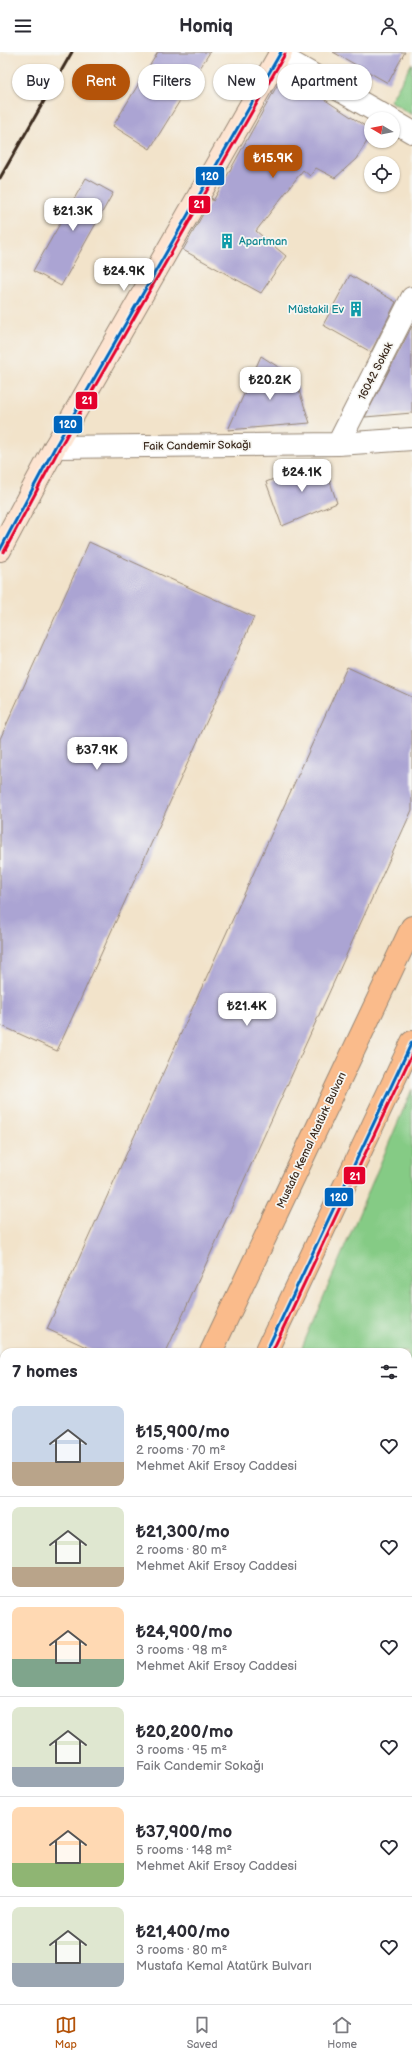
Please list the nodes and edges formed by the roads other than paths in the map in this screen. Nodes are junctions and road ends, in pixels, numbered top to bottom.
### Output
1 (281, 54) edge
2 (378, 112) edge
3 (400, 125) edge
4 (412, 132) edge
5 (412, 298) edge
6 (412, 438) edge
7 (338, 444) junction
8 (55, 447) junction
9 (0, 550) edge
10 (412, 928) edge
11 (412, 1042) edge
12 (213, 1348) edge
13 (268, 1348) edge

1 - 2 street
1 - 8 main road
3 - 4 street
5 - 7 street, 16042 Sokak
6 - 7 street, Faik Candemir Sokağı
7 - 8 street, Faik Candemir Sokağı
8 - 9 main road
10 - 12 main road, Mustafa Kemal Atatürk Bulvarı
11 - 13 main road

